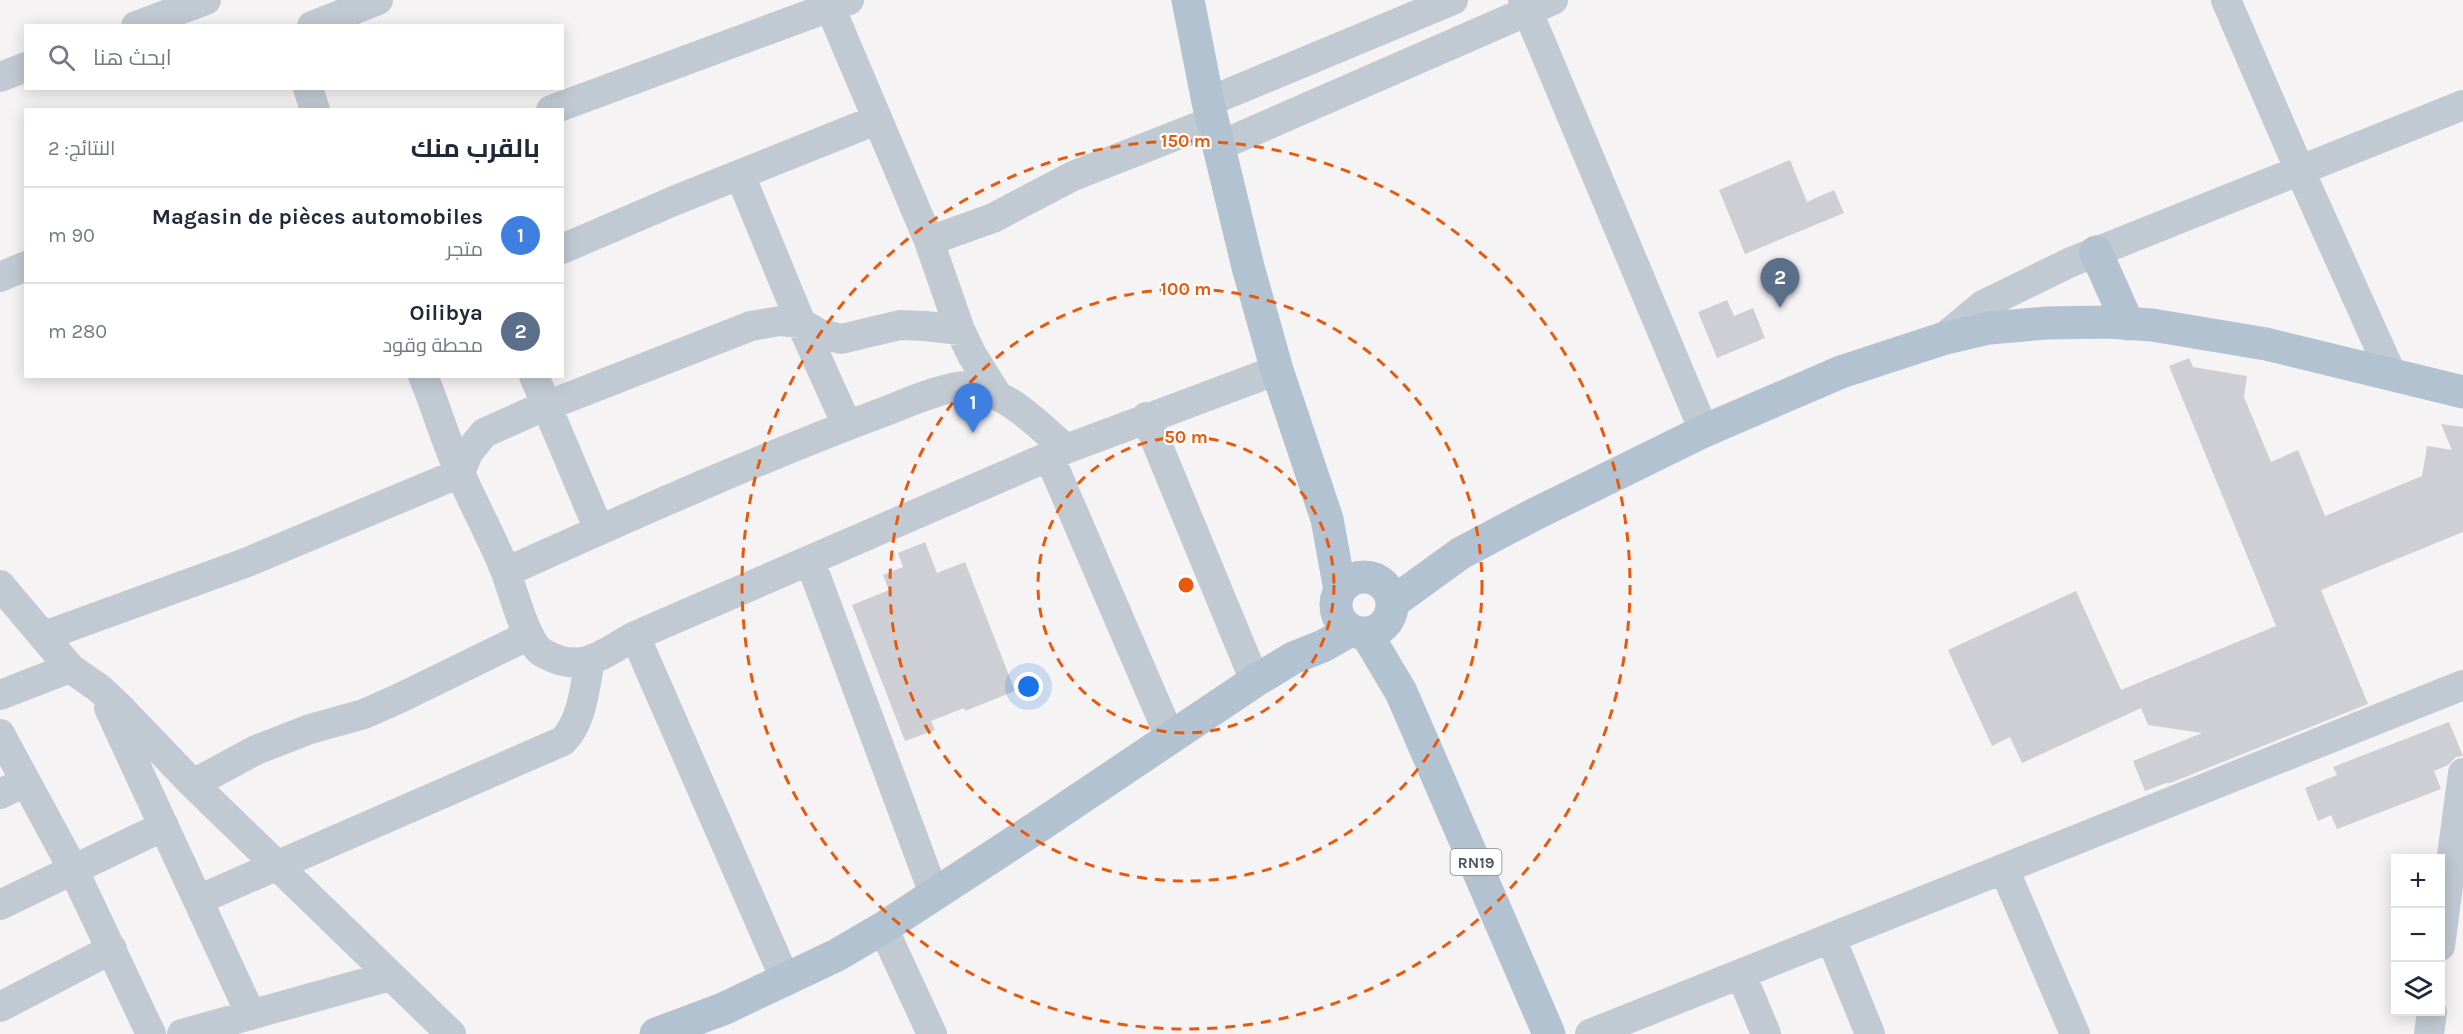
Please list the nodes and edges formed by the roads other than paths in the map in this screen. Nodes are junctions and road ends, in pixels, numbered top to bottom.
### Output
1 (206, 0) edge
2 (378, 0) edge
3 (1188, 0) edge
4 (1453, 0) edge
5 (2226, 0) edge
6 (1534, 3) edge
7 (839, 4) edge
8 (141, 24) edge
9 (317, 24) edge
10 (24, 68) edge
11 (0, 77) edge
12 (309, 90) edge
13 (2463, 105) edge
14 (314, 108) edge
15 (556, 108) edge
16 (876, 120) junction
17 (1214, 123) junction
18 (2300, 171) junction
19 (740, 174) junction
20 (929, 241) junction
21 (564, 248) edge
22 (2096, 252) junction
23 (24, 267) edge
24 (0, 277) edge
25 (801, 323) junction
26 (2128, 324) junction
27 (960, 330) junction
28 (1942, 339) junction
29 (1277, 370) junction
30 (2392, 375) junction
31 (424, 378) edge
32 (535, 378) edge
33 (2463, 392) edge
34 (997, 395) junction
35 (547, 406) junction
36 (1146, 417) junction
37 (847, 425) junction
38 (1704, 431) junction
39 (1057, 452) junction
40 (460, 473) junction
41 (599, 530) junction
42 (810, 561) junction
43 (506, 572) junction
44 (0, 585) edge
45 (1365, 607) junction
46 (529, 635) junction
47 (44, 636) junction
48 (635, 636) junction
49 (590, 661) junction
50 (70, 668) junction
51 (1255, 681) junction
52 (2463, 685) edge
53 (100, 689) junction
54 (0, 695) edge
55 (0, 734) edge
56 (1170, 737) junction
57 (2463, 773) edge
58 (193, 784) junction
59 (13, 788) edge
60 (164, 826) junction
61 (278, 867) junction
62 (2004, 868) junction
63 (73, 869) junction
64 (934, 894) junction
65 (198, 900) junction
66 (0, 905) edge
67 (2445, 908) edge
68 (883, 928) junction
69 (1831, 938) junction
70 (112, 949) junction
71 (1741, 974) junction
72 (390, 976) junction
73 (786, 981) junction
74 (0, 1007) edge
75 (251, 1015) junction
76 (2431, 1016) edge
77 (151, 1034) edge
78 (182, 1034) edge
79 (451, 1034) edge
80 (656, 1034) edge
81 (932, 1034) edge
82 (1549, 1034) edge
83 (1590, 1034) edge
84 (1766, 1034) edge
85 (1870, 1034) edge
86 (2075, 1034) edge
87 (2429, 1034) edge

1 - 8 street
2 - 9 street
3 - 17 main road, RN19
4 - 17 street
5 - 18 street
6 - 17 street
6 - 38 street
7 - 15 street
7 - 16 street
10 - 11 street
12 - 14 street
13 - 18 street
16 - 19 street
16 - 20 street
17 - 20 street
17 - 29 main road, RN19
18 - 22 street
18 - 30 street
19 - 21 street
19 - 25 street
20 - 27 street
22 - 26 main road
22 - 28 street
23 - 24 street
25 - 27 street
25 - 35 street
25 - 37 street
26 - 28 main road
26 - 30 main road
27 - 34 street
28 - 38 main road
29 - 36 street
29 - 45 main road, RN19
30 - 33 main road
31 - 40 street
32 - 35 street
34 - 37 street
34 - 39 street
35 - 40 street
35 - 41 street
36 - 39 street
36 - 51 street
37 - 41 street
38 - 45 main road
39 - 42 street
39 - 56 street
40 - 43 street
40 - 47 street
41 - 43 street
42 - 48 street
42 - 64 street
43 - 46 street
44 - 47 street
45 - 51 main road
45 - 82 main road, RN19
46 - 49 street
46 - 58 street
47 - 50 street
48 - 49 street
48 - 73 street
49 - 61 street
50 - 53 street
50 - 54 street
51 - 56 main road
52 - 62 street
53 - 58 street
53 - 60 street
55 - 59 street
56 - 64 main road
57 - 67 street
58 - 61 street
59 - 63 street
60 - 63 street
60 - 65 street
61 - 65 street
61 - 72 street
62 - 69 street
62 - 86 street
63 - 66 street
63 - 70 street
64 - 68 main road
65 - 75 street
68 - 73 main road
68 - 81 street
69 - 71 street
69 - 85 street
70 - 74 street
70 - 77 street
71 - 83 street
71 - 84 street
72 - 75 street
72 - 79 street
73 - 80 main road
75 - 78 street
76 - 87 street

